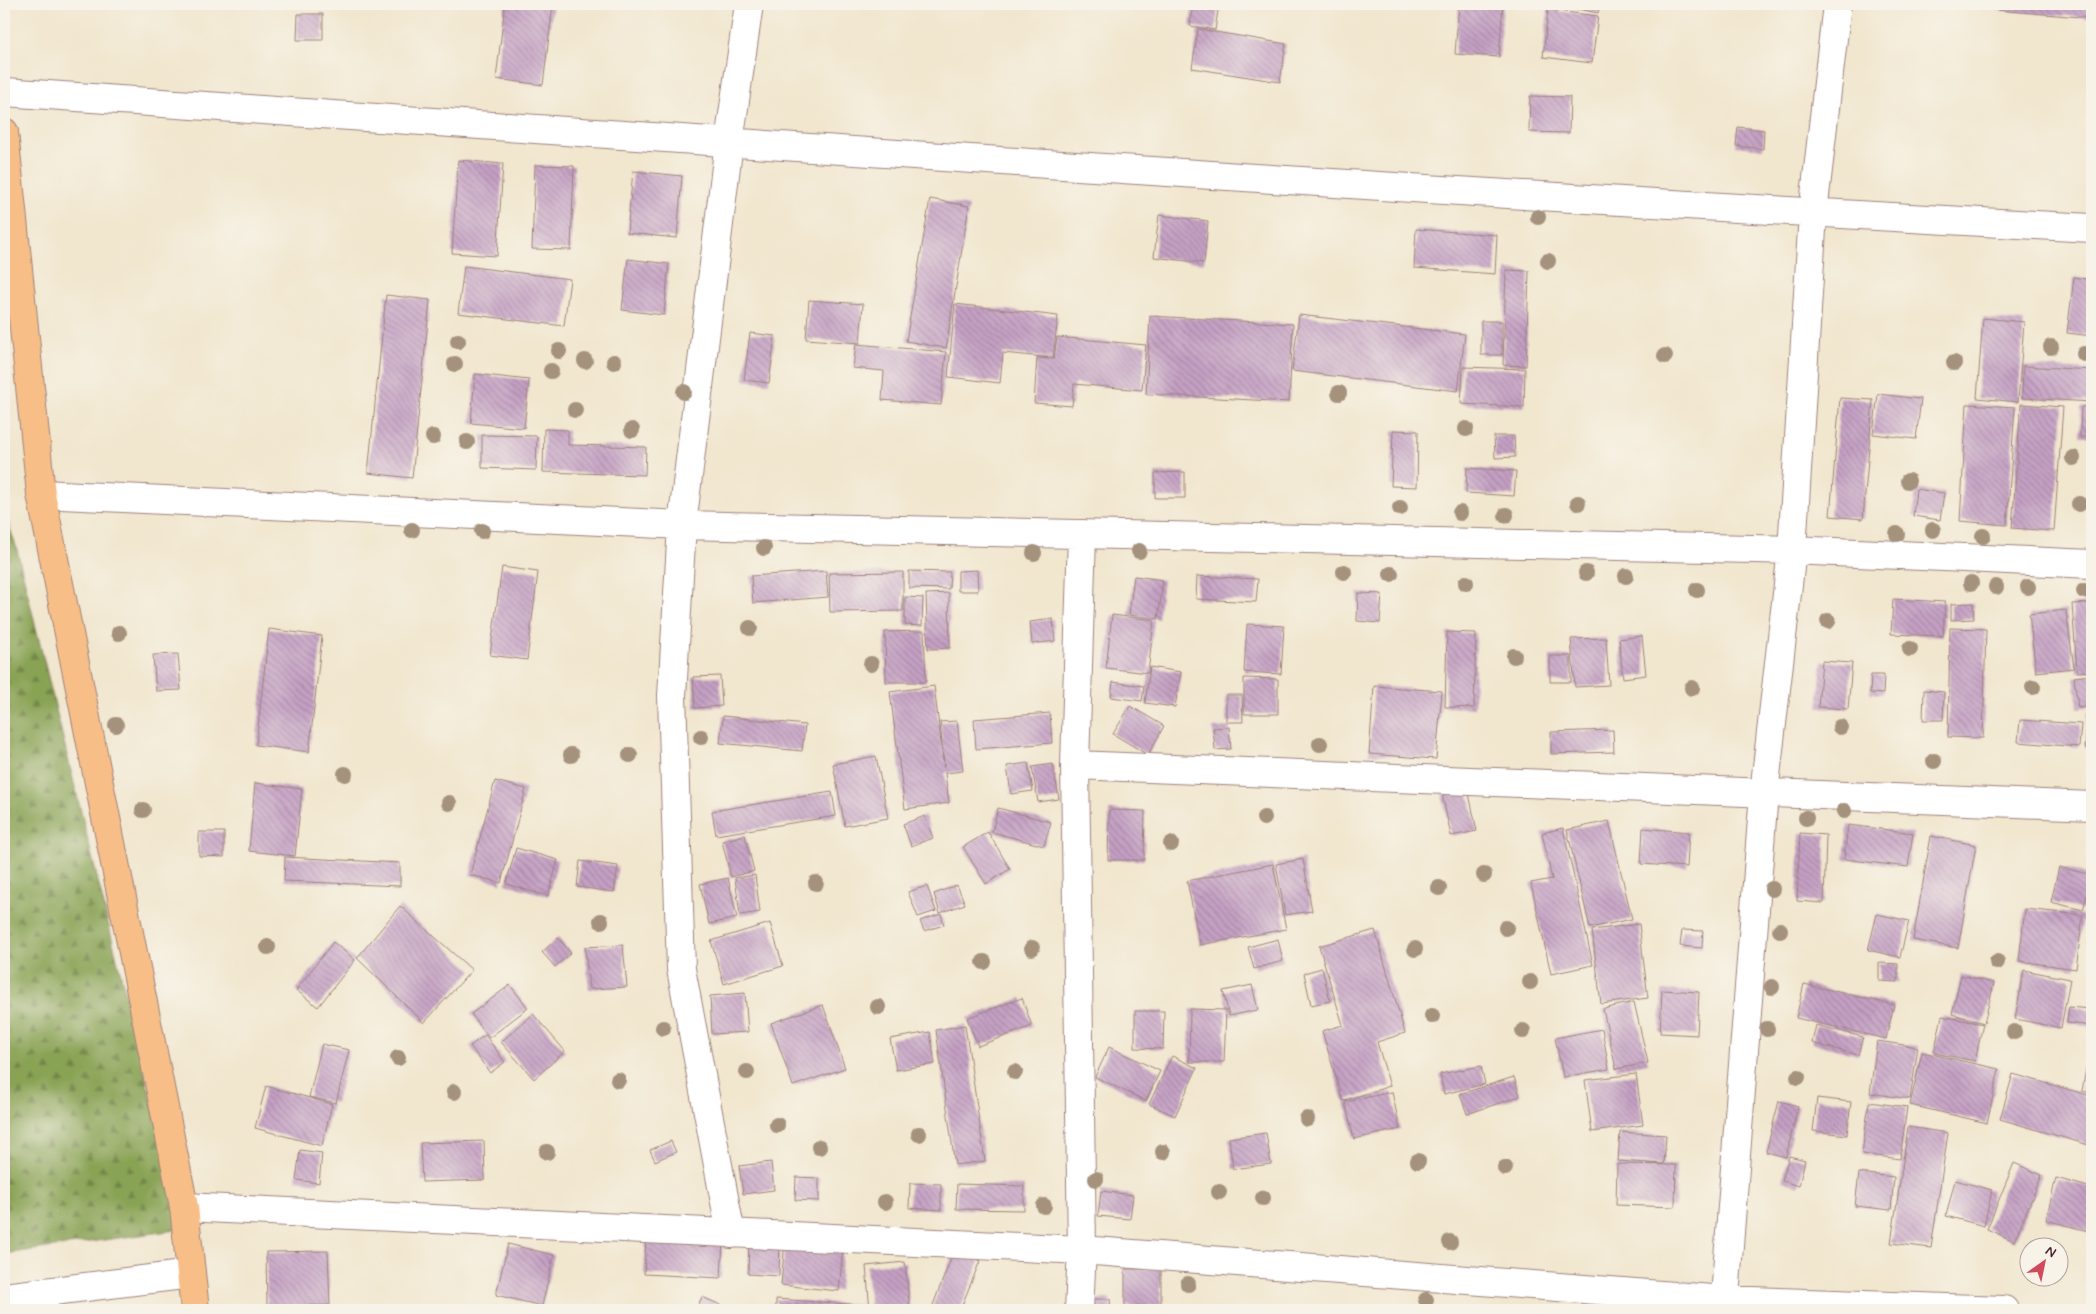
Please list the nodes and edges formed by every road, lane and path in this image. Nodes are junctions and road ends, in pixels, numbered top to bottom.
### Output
1 (749, 4) edge
2 (1837, 4) edge
3 (4, 92) edge
4 (4, 132) edge
5 (729, 142) junction
6 (1813, 214) junction
7 (2092, 228) edge
8 (41, 494) junction
9 (682, 525) junction
10 (1082, 534) junction
11 (1792, 550) junction
12 (2092, 564) edge
13 (1075, 765) junction
14 (1764, 793) junction
15 (2092, 806) edge
16 (184, 1207) junction
17 (731, 1234) junction
18 (1082, 1250) junction
19 (191, 1274) junction
20 (4, 1296) edge
21 (1725, 1305) edge
22 (195, 1310) edge
23 (1079, 1310) edge
24 (2004, 1310) edge

1 - 5 street
2 - 6 street
3 - 5 street
4 - 8 main road
5 - 6 street
5 - 9 street
6 - 7 street
6 - 11 street
8 - 9 street
8 - 16 main road
9 - 10 street
9 - 17 street
10 - 11 street
10 - 13 street
11 - 12 street
11 - 14 street
13 - 14 street
13 - 18 street
14 - 15 street
14 - 21 street
16 - 17 street
16 - 19 main road
17 - 18 street
18 - 21 street
18 - 23 street
19 - 20 street
19 - 22 main road
21 - 24 street

